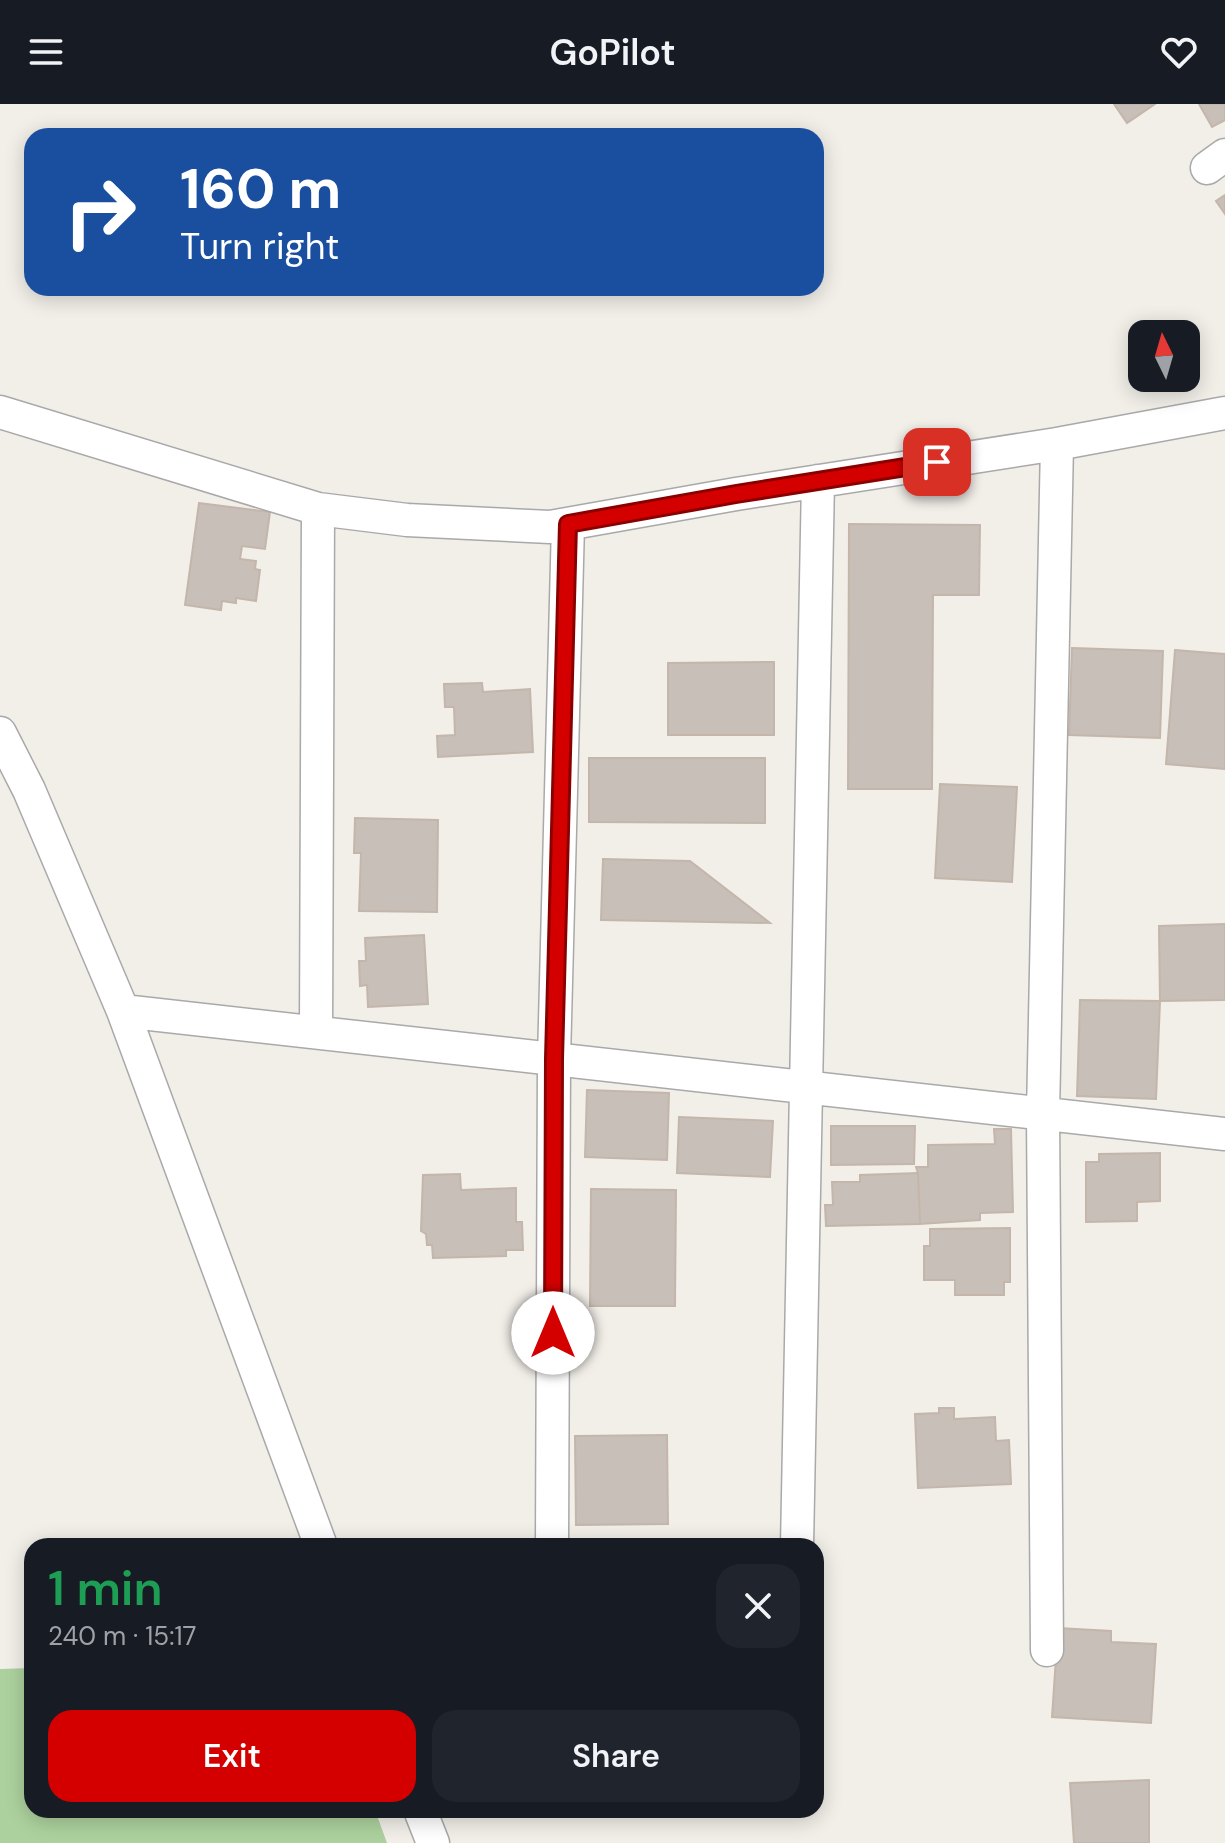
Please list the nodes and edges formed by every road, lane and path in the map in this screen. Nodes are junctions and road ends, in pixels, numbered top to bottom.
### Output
1 (0, 412) edge
2 (1225, 413) edge
3 (1057, 444) junction
4 (818, 481) junction
5 (318, 509) junction
6 (568, 524) junction
7 (0, 733) edge
8 (123, 1011) junction
9 (316, 1032) junction
10 (554, 1059) junction
11 (804, 1088) junction
12 (1043, 1114) junction
13 (1225, 1134) edge
14 (318, 1538) edge
15 (552, 1538) edge
16 (797, 1538) edge
17 (1047, 1650) dead end
18 (423, 1818) edge
19 (433, 1843) edge

1 - 5 street
2 - 3 street
3 - 4 street
3 - 12 street
4 - 6 street
4 - 11 street
5 - 6 street
5 - 9 street
6 - 10 street
7 - 8 street
8 - 9 street
8 - 14 street
9 - 10 street
10 - 11 street
10 - 15 street
11 - 12 street
11 - 16 street
12 - 13 street
12 - 17 street
18 - 19 street

